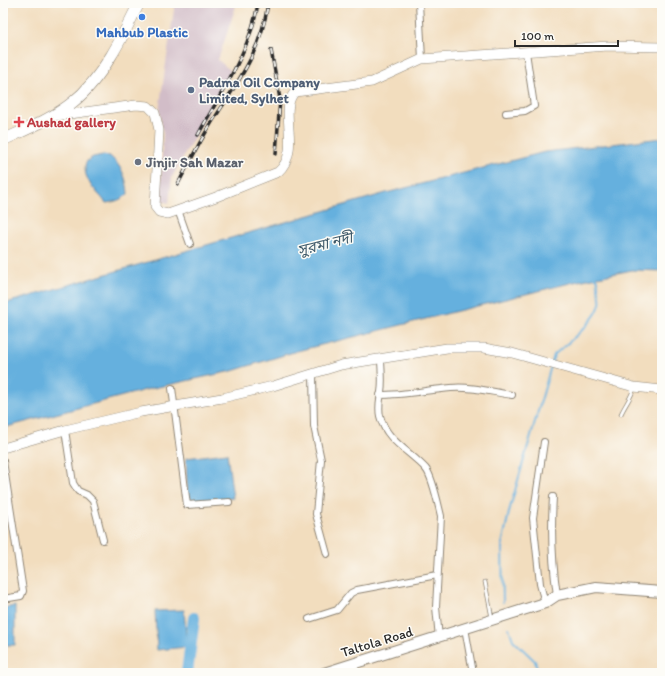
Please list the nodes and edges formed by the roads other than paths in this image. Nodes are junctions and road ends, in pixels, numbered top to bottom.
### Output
1 (139, 3) edge
2 (419, 3) edge
3 (662, 47) edge
4 (526, 52) junction
5 (422, 59) junction
6 (506, 113) dead end
7 (53, 116) junction
8 (4, 136) edge
9 (178, 210) junction
10 (190, 244) dead end
11 (381, 358) junction
12 (313, 373) junction
13 (634, 387) junction
14 (172, 388) dead end
15 (662, 390) edge
16 (512, 394) dead end
17 (380, 396) junction
18 (176, 406) junction
19 (621, 414) dead end
20 (65, 430) junction
21 (544, 442) dead end
22 (3, 448) edge
23 (3, 461) edge
24 (554, 497) dead end
25 (229, 502) dead end
26 (103, 540) dead end
27 (327, 554) dead end
28 (437, 575) junction
29 (485, 582) dead end
30 (662, 592) edge
31 (557, 596) junction
32 (3, 599) edge
33 (545, 603) junction
34 (309, 619) dead end
35 (492, 619) junction
36 (465, 628) junction
37 (439, 638) junction
38 (324, 673) edge
39 (473, 673) edge

1 - 7 highway
2 - 5 street
3 - 4 street
4 - 5 street
4 - 6 street
5 - 9 street
7 - 8 highway
7 - 9 street
9 - 10 street
11 - 12 street
11 - 13 street
11 - 17 street
12 - 18 street
12 - 27 street
13 - 15 street
13 - 19 lane
14 - 18 street
16 - 17 street
17 - 28 street
18 - 20 street
18 - 25 street
20 - 22 street
20 - 26 street
21 - 33 street
23 - 32 street
24 - 31 street
28 - 34 street
28 - 37 street
29 - 35 lane
30 - 31 main road, Taltola Road
31 - 33 main road, Taltola Road
33 - 35 main road, Taltola Road
35 - 36 main road, Taltola Road
36 - 37 main road, Taltola Road
36 - 39 street
37 - 38 main road, Taltola Road

